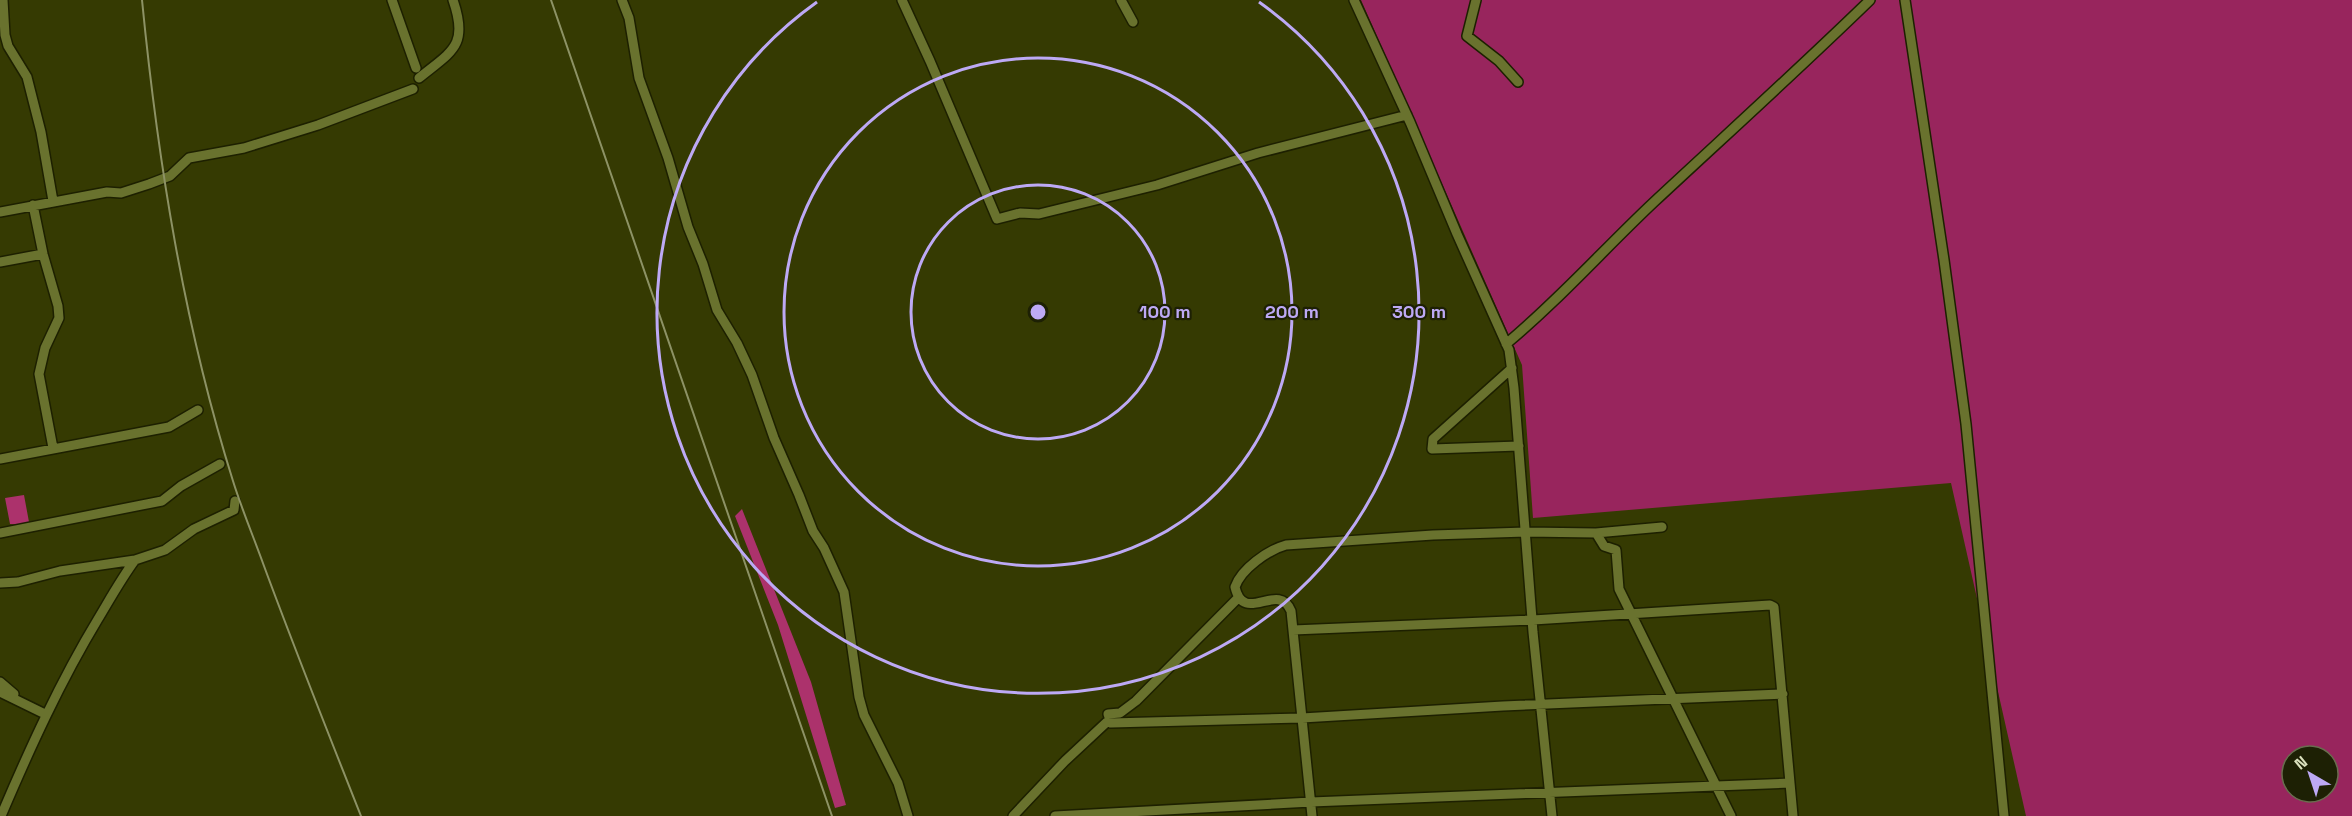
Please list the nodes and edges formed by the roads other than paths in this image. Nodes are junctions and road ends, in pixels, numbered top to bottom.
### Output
1 (3, 0) edge
2 (392, 0) edge
3 (453, 0) edge
4 (622, 0) edge
5 (902, 0) edge
6 (1121, 0) edge
7 (1354, 0) edge
8 (1476, 0) edge
9 (1870, 0) edge
10 (1905, 0) edge
11 (1132, 21) dead end
12 (416, 68) dead end
13 (419, 78) dead end
14 (1518, 82) dead end
15 (413, 89) dead end
16 (1407, 115) junction
17 (53, 201) junction
18 (33, 205) junction
19 (0, 212) edge
20 (43, 254) junction
21 (0, 262) edge
22 (1506, 344) junction
23 (1512, 368) junction
24 (198, 410) dead end
25 (1519, 446) junction
26 (53, 448) junction
27 (0, 459) edge
28 (220, 464) dead end
29 (235, 501) dead end
30 (1662, 527) dead end
31 (1526, 532) junction
32 (0, 533) edge
33 (1596, 533) junction
34 (135, 561) junction
35 (0, 583) edge
36 (1238, 598) junction
37 (1630, 613) junction
38 (1533, 620) junction
39 (1293, 630) junction
40 (0, 682) edge
41 (0, 692) edge
42 (1783, 694) junction
43 (19, 699) junction
44 (1672, 699) junction
45 (1541, 705) junction
46 (45, 714) junction
47 (1302, 718) junction
48 (1109, 720) junction
49 (1790, 783) junction
50 (1715, 786) junction
51 (1550, 793) junction
52 (1311, 802) junction
53 (1, 816) edge
54 (908, 816) edge
55 (1013, 816) edge
56 (1055, 816) edge
57 (1312, 816) edge
58 (1552, 816) edge
59 (1731, 816) edge
60 (1793, 816) edge
61 (2004, 816) edge

1 - 17 street
2 - 12 street
3 - 13 street
4 - 54 street
5 - 16 street
6 - 11 street
7 - 16 street
8 - 14 street
9 - 22 street
10 - 61 street
15 - 17 street
16 - 22 street
17 - 18 street
18 - 19 street
18 - 20 street
20 - 21 street
20 - 26 street
22 - 23 street
23 - 25 street
23 - 25 street
24 - 26 street
25 - 31 street
26 - 27 street
28 - 32 street
29 - 34 street
30 - 33 street
31 - 33 street
31 - 36 street
31 - 38 street
33 - 37 street
34 - 35 street
34 - 46 street
36 - 39 street
36 - 48 street
37 - 38 street
37 - 42 street
37 - 44 street
38 - 39 street
38 - 45 street
39 - 47 street
40 - 43 street
41 - 43 street
42 - 44 street
42 - 49 street
43 - 46 street
44 - 45 street
44 - 50 street
45 - 47 street
45 - 51 street
46 - 53 street
47 - 48 street
47 - 52 street
48 - 55 street
49 - 50 street
49 - 60 street
50 - 51 street
50 - 59 street
51 - 52 street
51 - 58 street
52 - 56 street
52 - 57 street

